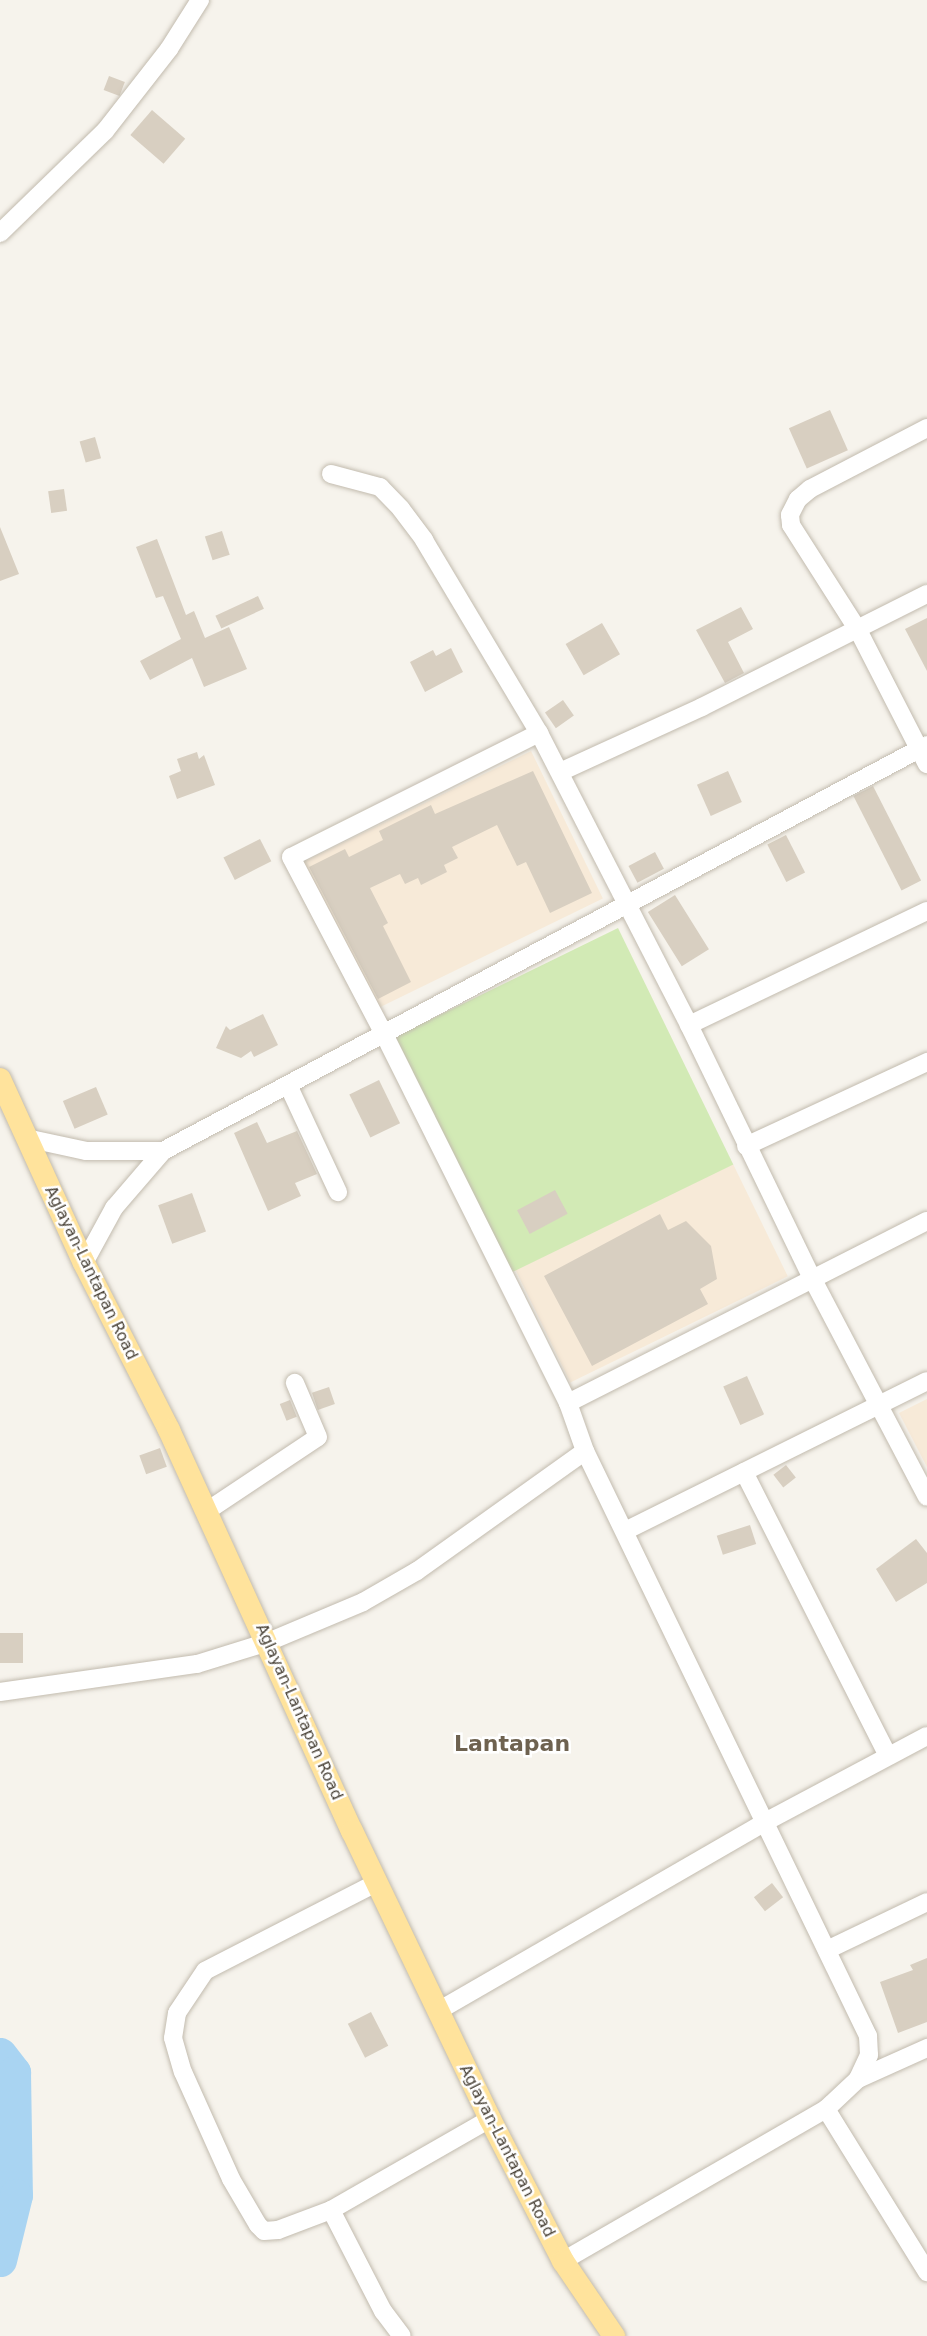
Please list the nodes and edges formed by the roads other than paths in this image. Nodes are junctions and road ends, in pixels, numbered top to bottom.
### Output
1 (200, 0) edge
2 (0, 233) edge
3 (927, 428) edge
4 (331, 474) dead end
5 (927, 594) edge
6 (858, 630) junction
7 (539, 734) junction
8 (924, 752) edge
9 (560, 772) junction
10 (623, 903) junction
11 (927, 911) edge
12 (689, 1025) junction
13 (385, 1036) junction
14 (927, 1062) edge
15 (0, 1079) edge
16 (289, 1087) junction
17 (26, 1138) junction
18 (746, 1146) junction
19 (162, 1151) junction
20 (338, 1192) dead end
21 (927, 1221) edge
22 (84, 1263) junction
23 (812, 1278) junction
24 (927, 1381) edge
25 (295, 1383) dead end
26 (568, 1403) junction
27 (878, 1406) junction
28 (585, 1451) junction
29 (744, 1472) junction
30 (927, 1497) edge
31 (207, 1511) junction
32 (625, 1530) junction
33 (268, 1642) junction
34 (0, 1692) edge
35 (927, 1736) edge
36 (888, 1756) junction
37 (767, 1821) junction
38 (376, 1883) junction
39 (927, 1902) edge
40 (828, 1950) junction
41 (438, 2011) junction
42 (927, 2048) edge
43 (858, 2079) junction
44 (826, 2109) junction
45 (490, 2119) junction
46 (331, 2210) junction
47 (563, 2261) junction
48 (927, 2272) edge
49 (402, 2336) edge
50 (614, 2336) edge

1 - 2 street
3 - 6 street
4 - 7 street
5 - 6 street
6 - 8 street
6 - 9 street
7 - 9 street
7 - 13 street
8 - 10 street
9 - 10 street
10 - 12 street
10 - 13 street
11 - 12 street
12 - 18 street
13 - 16 street
13 - 26 street
14 - 18 street
15 - 17 main road, Aglayan-Lantapan Road
16 - 19 street
16 - 20 street
17 - 19 street
17 - 22 main road, Aglayan-Lantapan Road
18 - 23 street
19 - 22 street
21 - 23 street
22 - 31 main road, Aglayan-Lantapan Road
23 - 26 street
23 - 27 street
24 - 27 street
25 - 31 street
26 - 28 street
27 - 29 street
27 - 30 street
28 - 32 street
28 - 33 street
29 - 32 street
29 - 36 street
31 - 33 main road, Aglayan-Lantapan Road
32 - 37 street
33 - 34 street
33 - 38 main road, Aglayan-Lantapan Road
35 - 36 street
36 - 37 street
37 - 40 street
37 - 41 street
38 - 41 main road, Aglayan-Lantapan Road
38 - 46 street
39 - 40 street
40 - 43 street
41 - 45 main road, Aglayan-Lantapan Road
42 - 43 street
43 - 44 street
44 - 47 street
44 - 48 street
45 - 46 street
45 - 47 main road, Aglayan-Lantapan Road
46 - 49 street
47 - 50 main road, Aglayan-Lantapan Road

